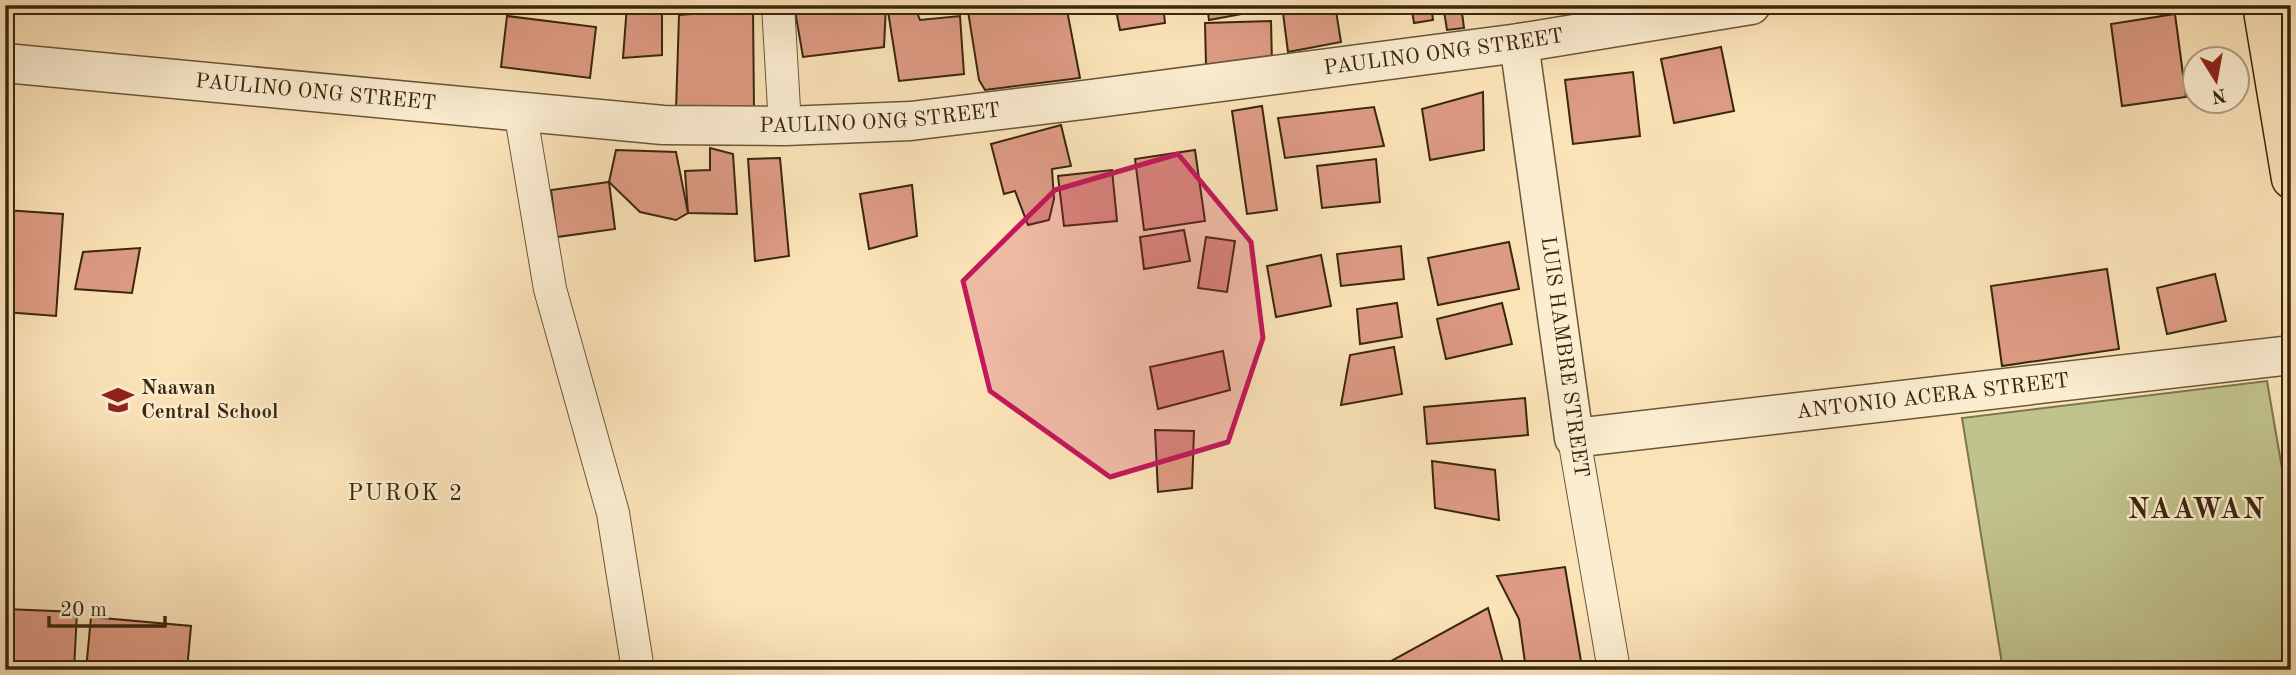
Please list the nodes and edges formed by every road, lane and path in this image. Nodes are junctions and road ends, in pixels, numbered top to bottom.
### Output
1 (778, 5) edge
2 (1751, 5) edge
3 (2262, 5) edge
4 (1519, 44) junction
5 (5, 63) edge
6 (520, 110) junction
7 (785, 126) junction
8 (2291, 179) edge
9 (2291, 355) edge
10 (1574, 438) junction
11 (638, 670) edge
12 (1614, 670) edge

1 - 7 street
2 - 4 street, PAULINO ONG STREET
3 - 8 highway
4 - 7 street, PAULINO ONG STREET
4 - 10 street, LUIS HAMBRE STREET
5 - 6 street, PAULINO ONG STREET
6 - 7 street, PAULINO ONG STREET
6 - 11 street
9 - 10 street, ANTONIO ACERA STREET
10 - 12 street, LUIS HAMBRE STREET

